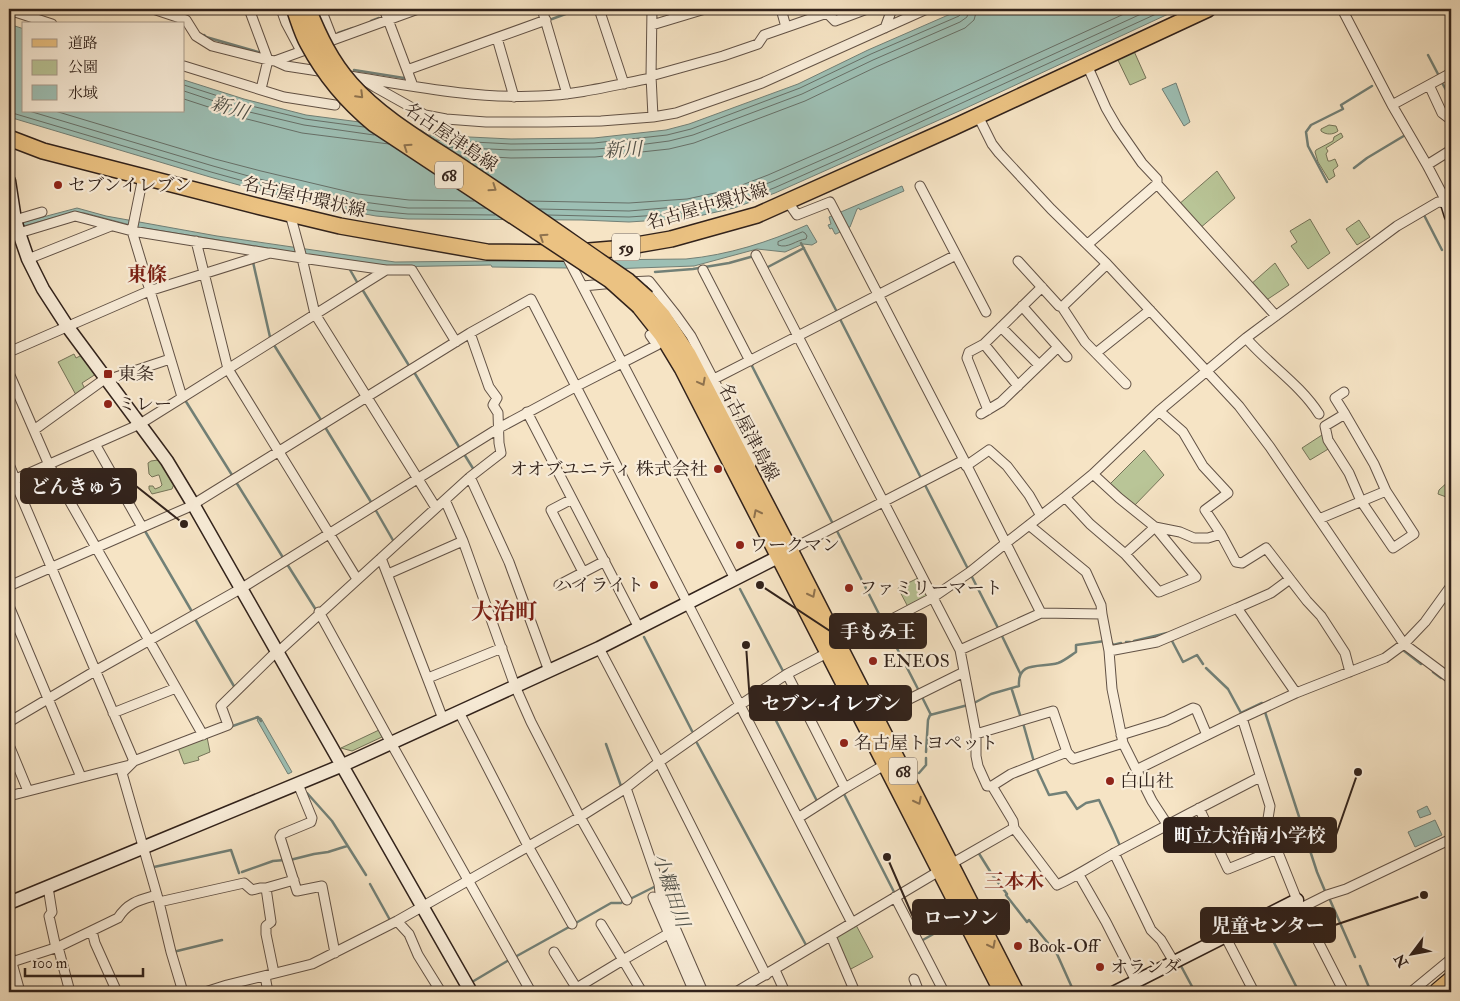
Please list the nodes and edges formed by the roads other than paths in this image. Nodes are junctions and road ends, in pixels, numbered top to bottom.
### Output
1 (153, 9) edge
2 (249, 9) edge
3 (295, 9) edge
4 (321, 9) edge
5 (384, 9) edge
6 (418, 9) edge
7 (542, 9) edge
8 (599, 9) edge
9 (652, 9) edge
10 (705, 9) edge
11 (781, 9) edge
12 (867, 9) edge
13 (892, 9) edge
14 (927, 9) edge
15 (1208, 9) edge
16 (1342, 9) edge
17 (9, 10) edge
18 (827, 11) edge
19 (388, 20) junction
20 (546, 20) junction
21 (46, 22) edge
22 (652, 25) junction
23 (786, 27) junction
24 (885, 28) junction
25 (497, 38) junction
26 (333, 40) junction
27 (301, 51) junction
28 (272, 61) junction
29 (1087, 65) junction
30 (185, 66) edge
31 (407, 70) junction
32 (1451, 73) edge
33 (651, 77) junction
34 (361, 78) junction
35 (624, 84) junction
36 (1429, 85) junction
37 (413, 86) junction
38 (261, 89) junction
39 (567, 94) junction
40 (514, 97) junction
41 (1392, 104) junction
42 (335, 105) dead end
43 (653, 116) junction
44 (978, 116) junction
45 (1451, 120) edge
46 (9, 138) edge
47 (1451, 150) edge
48 (1427, 165) junction
49 (143, 177) junction
50 (9, 181) edge
51 (1157, 184) junction
52 (920, 186) dead end
53 (788, 202) junction
54 (1449, 202) edge
55 (42, 212) dead end
56 (290, 214) junction
57 (1451, 216) edge
58 (112, 225) junction
59 (133, 226) junction
60 (16, 229) edge
61 (196, 241) junction
62 (1088, 244) junction
63 (270, 253) junction
64 (301, 253) junction
65 (756, 255) dead end
66 (956, 255) junction
67 (567, 256) junction
68 (28, 259) junction
69 (1018, 261) dead end
70 (1107, 264) junction
71 (386, 270) junction
72 (703, 270) dead end
73 (204, 274) junction
74 (583, 286) junction
75 (1042, 287) junction
76 (149, 291) junction
77 (878, 294) junction
78 (643, 302) junction
79 (1022, 306) junction
80 (1062, 307) junction
81 (1150, 310) junction
82 (986, 312) dead end
83 (315, 314) junction
84 (1276, 316) junction
85 (67, 326) junction
86 (1001, 327) junction
87 (470, 333) junction
88 (652, 334) dead end
89 (798, 337) junction
90 (1246, 338) junction
91 (456, 342) junction
92 (984, 344) junction
93 (1058, 347) junction
94 (9, 352) edge
95 (1096, 353) junction
96 (1067, 357) dead end
97 (170, 359) junction
98 (750, 361) junction
99 (623, 362) junction
100 (1039, 365) junction
101 (228, 369) junction
102 (1207, 370) junction
103 (9, 373) edge
104 (106, 379) junction
105 (714, 379) junction
106 (1126, 384) dead end
107 (577, 386) junction
108 (1018, 386) junction
109 (1344, 392) dead end
110 (367, 397) junction
111 (182, 398) junction
112 (1159, 411) junction
113 (527, 412) junction
114 (1319, 414) dead end
115 (1345, 414) junction
116 (140, 424) junction
117 (499, 428) junction
118 (34, 430) junction
119 (94, 444) junction
120 (278, 452) junction
121 (965, 463) junction
122 (9, 464) edge
123 (49, 465) junction
124 (749, 471) junction
125 (1093, 474) junction
126 (470, 476) junction
127 (418, 479) junction
128 (12, 480) edge
129 (1386, 491) junction
130 (1065, 497) junction
131 (572, 499) junction
132 (445, 500) junction
133 (884, 501) junction
134 (1361, 502) junction
135 (194, 504) junction
136 (436, 508) junction
137 (1041, 516) junction
138 (1319, 519) junction
139 (1029, 525) junction
140 (1155, 526) junction
141 (142, 527) junction
142 (329, 533) junction
143 (1221, 534) junction
144 (463, 541) junction
145 (1006, 543) junction
146 (96, 548) junction
147 (785, 553) junction
148 (1125, 554) junction
149 (381, 558) junction
150 (605, 561) junction
151 (51, 568) junction
152 (583, 572) junction
153 (388, 574) junction
154 (357, 579) junction
155 (735, 579) junction
156 (1290, 579) junction
157 (559, 585) dead end
158 (9, 586) edge
159 (1451, 586) edge
160 (242, 588) junction
161 (932, 598) junction
162 (687, 603) junction
163 (9, 606) edge
164 (1237, 608) junction
165 (319, 612) junction
166 (1041, 613) junction
167 (1102, 614) junction
168 (639, 628) junction
169 (149, 641) junction
170 (1404, 644) junction
171 (502, 648) junction
172 (599, 648) junction
173 (834, 649) junction
174 (960, 650) junction
175 (1109, 651) junction
176 (278, 652) junction
177 (95, 671) junction
178 (549, 671) junction
179 (964, 672) junction
180 (1350, 672) junction
181 (785, 675) junction
182 (428, 678) junction
183 (1451, 679) edge
184 (515, 686) junction
185 (176, 688) junction
186 (1296, 693) junction
187 (48, 699) junction
188 (740, 705) junction
189 (459, 712) junction
190 (113, 713) junction
191 (875, 716) junction
192 (1242, 718) junction
193 (443, 719) junction
194 (9, 722) edge
195 (976, 734) junction
196 (203, 735) junction
197 (1208, 736) junction
198 (1122, 739) junction
199 (391, 743) junction
200 (9, 745) edge
201 (1068, 752) junction
202 (659, 762) junction
203 (132, 763) junction
204 (886, 764) junction
205 (343, 765) junction
206 (1136, 770) junction
207 (81, 777) junction
208 (1260, 777) junction
209 (298, 784) junction
210 (992, 786) junction
211 (626, 788) junction
212 (842, 790) junction
213 (28, 791) junction
214 (9, 796) edge
215 (1199, 808) junction
216 (580, 816) junction
217 (798, 818) junction
218 (1167, 824) junction
219 (1014, 828) junction
220 (1451, 839) edge
221 (528, 846) junction
222 (144, 847) junction
223 (1277, 849) junction
224 (1114, 853) junction
225 (945, 867) junction
226 (1080, 875) junction
227 (294, 880) junction
228 (468, 880) junction
229 (48, 887) junction
230 (266, 888) junction
231 (653, 897) dead end
232 (895, 897) junction
233 (158, 898) junction
234 (628, 900) dead end
235 (9, 903) edge
236 (1299, 904) junction
237 (422, 906) junction
238 (397, 921) junction
239 (852, 923) junction
240 (572, 924) dead end
241 (601, 924) dead end
242 (92, 931) junction
243 (672, 931) junction
244 (831, 936) junction
245 (1225, 936) junction
246 (57, 947) junction
247 (9, 952) edge
248 (554, 952) dead end
249 (335, 953) junction
250 (1451, 959) edge
251 (623, 960) junction
252 (12, 962) junction
253 (1174, 962) junction
254 (775, 970) junction
255 (270, 975) junction
256 (766, 975) junction
257 (914, 979) dead end
258 (1451, 982) edge
259 (1133, 986) edge
260 (228, 989) edge
261 (575, 991) edge
262 (916, 991) edge
263 (1415, 991) edge
264 (20, 992) edge
265 (70, 992) edge
266 (117, 992) edge
267 (183, 992) edge
268 (205, 992) edge
269 (268, 992) edge
270 (441, 992) edge
271 (471, 992) edge
272 (531, 992) edge
273 (642, 992) edge
274 (694, 992) edge
275 (703, 992) edge
276 (736, 992) edge
277 (785, 992) edge
278 (856, 992) edge
279 (944, 992) edge
280 (1002, 992) edge
281 (1016, 992) edge
282 (1114, 992) edge
283 (1254, 992) edge
284 (1344, 992) edge
285 (1438, 992) edge

1 - 28 street
2 - 28 street
3 - 27 street
3 - 78 main road, 名古屋津島線 / 68, bridge
4 - 26 street
5 - 19 street
6 - 19 street
7 - 20 street
8 - 35 street
9 - 22 street
10 - 22 street
11 - 23 street
12 - 18 street
13 - 24 street
14 - 24 street
15 - 29 main road, 名古屋中環状線 / 59
16 - 41 street
17 - 21 street
18 - 23 street
19 - 26 street
19 - 31 street
20 - 25 street
20 - 39 street
22 - 33 street
23 - 33 street
24 - 43 street
25 - 31 street
25 - 40 street
26 - 27 street
27 - 28 street
28 - 34 street
28 - 38 street
29 - 44 main road, 名古屋中環状線 / 59
29 - 51 street
30 - 38 street
31 - 37 street
32 - 36 street
33 - 35 street
33 - 43 street
34 - 37 street
34 - 43 street
35 - 39 street
36 - 41 street
36 - 45 street
37 - 40 street
38 - 42 street
39 - 40 street
41 - 48 street
44 - 53 main road, 名古屋中環状線 / 59
44 - 62 street
46 - 49 main road, 名古屋中環状線 / 59
47 - 48 street
48 - 54 street
49 - 56 main road, 名古屋中環状線 / 59
49 - 59 street
50 - 60 street
51 - 62 street
51 - 84 street
52 - 66 street
53 - 67 main road, 名古屋中環状線 / 59
53 - 77 street
54 - 57 street
54 - 84 street
55 - 60 street
56 - 64 street
56 - 67 main road, 名古屋中環状線 / 59
58 - 59 street
58 - 60 street
58 - 68 street
59 - 61 street
59 - 76 street
60 - 68 street
61 - 63 street
61 - 73 street
62 - 70 street
63 - 64 street
63 - 73 street
64 - 71 street
64 - 83 street
65 - 89 street
66 - 77 street
66 - 82 street
67 - 74 street
68 - 85 street
69 - 75 street
70 - 80 street
70 - 81 street
71 - 83 street
71 - 91 street
72 - 98 street
73 - 76 street
73 - 101 street
74 - 99 street
74 - 105 street
75 - 79 street
75 - 80 street
76 - 85 street
76 - 97 street
77 - 89 street
77 - 121 street
78 -> 124 main road, 名古屋津島線 / 68
147 -> 78 main road, 名古屋津島線 / 68
79 - 86 street
79 - 93 street
80 - 95 street
81 - 95 street
81 - 102 street
83 - 101 street
83 - 110 street
84 - 90 street
85 - 94 street
85 - 104 street
86 - 92 street
86 - 100 street
87 - 91 street
87 - 107 street
87 - 117 street
88 - 99 street
89 - 98 street
89 - 133 street
90 - 102 street
90 - 114 street
91 - 110 street
92 - 108 street
92 - 108 street
93 - 96 street
93 - 100 street
95 - 106 street
97 - 104 street
97 - 111 street
98 - 105 street
99 - 107 street
99 - 155 street
100 - 108 street
101 - 111 street
101 - 120 street
102 - 112 street
102 - 138 street
103 - 118 street
104 - 116 street
104 - 118 street
105 - 124 street
107 - 113 street
107 - 162 street
109 - 115 street
110 - 120 street
110 - 127 street
111 - 116 street
112 - 125 street
112 - 143 street
113 - 117 street
113 - 131 street
115 - 129 street
115 - 134 street
116 - 119 street
116 - 135 street
117 - 126 street
117 - 127 street
118 - 123 street
119 - 123 street
119 - 141 street
120 - 135 street
120 - 142 street
121 - 133 street
121 - 137 street
121 - 145 street
122 - 128 street
123 - 128 street
123 - 146 street
124 - 147 main road, 名古屋津島線 / 68
125 - 130 street
125 - 140 street
126 - 132 street
126 - 178 street
127 - 136 street
127 - 142 street
128 - 151 street
129 - 134 street
129 - 134 street
130 - 137 street
130 - 148 street
131 - 150 street
131 - 152 street
132 - 136 street
132 - 144 street
133 - 147 street
133 - 161 street
134 - 138 street
135 - 141 street
135 - 160 street
136 - 149 street
137 - 139 street
138 - 170 street
139 - 145 street
139 - 167 street
140 - 143 street
140 - 148 street
140 - 148 street
141 - 146 street
142 - 154 street
142 - 160 street
143 - 156 street
144 - 153 street
144 - 171 street
145 - 161 street
145 - 166 street
146 - 151 street
146 - 169 street
147 - 155 street
147 - 173 main road, 名古屋津島線 / 68
149 - 153 street
149 - 154 street
150 - 152 street
150 - 168 street
151 - 158 street
151 - 177 street
152 - 157 street
153 - 182 street
154 - 165 street
155 - 162 street
156 - 164 street
156 - 180 street
159 - 170 street
160 - 169 street
160 - 176 street
161 - 173 street
161 - 174 street
162 - 168 street
162 - 188 street
163 - 187 street
164 - 175 street
164 - 186 street
165 - 176 street
165 - 199 street
166 - 167 street
166 - 174 street
167 - 175 street
168 - 172 street
169 - 177 street
169 - 185 street
170 - 180 street
170 - 183 street
171 - 182 street
171 - 184 street
172 - 178 street
172 - 202 street
173 - 181 street
173 - 191 main road, 名古屋津島線 / 68
173 - 204 main road, 名古屋津島線 / 68
174 - 179 street
175 - 198 street
176 - 196 street
176 - 205 street
177 - 187 street
177 - 190 street
178 - 184 street
179 - 191 street
179 - 195 street
180 - 186 street
181 - 188 street
181 - 212 street
182 - 193 street
184 - 189 street
184 - 216 street
185 - 190 street
185 - 196 street
186 - 192 street
187 - 194 street
187 - 207 street
188 - 202 street
188 - 217 street
189 - 193 street
189 - 221 street
190 - 203 street
191 -> 225 main road, 名古屋津島線 / 68
192 - 197 street
192 - 208 street
193 - 199 street
195 - 201 street
195 - 210 street
196 - 203 street
197 - 198 street
197 - 206 street
198 - 201 street
198 - 206 street
199 - 205 street
199 - 228 street
200 - 213 street
201 - 210 street
202 - 211 street
202 - 256 street
203 - 207 street
203 - 222 street
204 - 212 street
204 - 225 main road, 名古屋津島線 / 68
205 - 209 street
205 - 237 street
206 - 218 street
207 - 213 street
208 - 215 street
208 - 223 street
209 - 222 street
209 - 227 street
210 - 219 street
211 - 216 street
211 - 243 street
212 - 217 street
213 - 214 street
215 - 218 street
215 - 223 street
216 - 221 street
216 - 234 street
217 - 239 street
218 - 224 street
219 - 225 street
219 - 226 street
220 - 236 street
221 - 228 street
221 - 240 street
222 - 229 street
222 - 233 street
223 - 236 street
224 - 226 street
224 - 253 street
225 - 232 street
225 - 280 main road, 名古屋津島線 / 68
225 -> 281 main road, 名古屋津島線 / 68
226 - 259 street
227 - 230 street
227 - 249 street
228 - 237 street
228 - 272 street
229 - 235 street
229 - 246 street
230 - 233 street
230 - 255 street
231 - 243 street
232 - 239 street
232 - 279 street
233 - 242 street
233 - 267 street
236 - 245 street
236 - 284 street
237 - 238 street
237 - 271 street
238 - 249 street
238 - 270 street
239 - 244 street
241 - 251 street
242 - 246 street
242 - 266 street
243 - 251 street
243 - 274 street
243 - 275 street
244 - 254 street
244 - 278 street
245 - 253 street
245 - 283 street
246 - 252 street
246 - 265 street
247 - 252 street
248 - 261 street
249 - 255 street
250 - 263 street
251 - 261 street
251 - 273 street
252 - 264 street
253 - 259 street
254 - 256 street
254 - 277 street
255 - 260 street
255 - 269 street
256 - 276 street
257 - 262 street
258 - 285 highway
259 - 282 street
260 - 268 street

